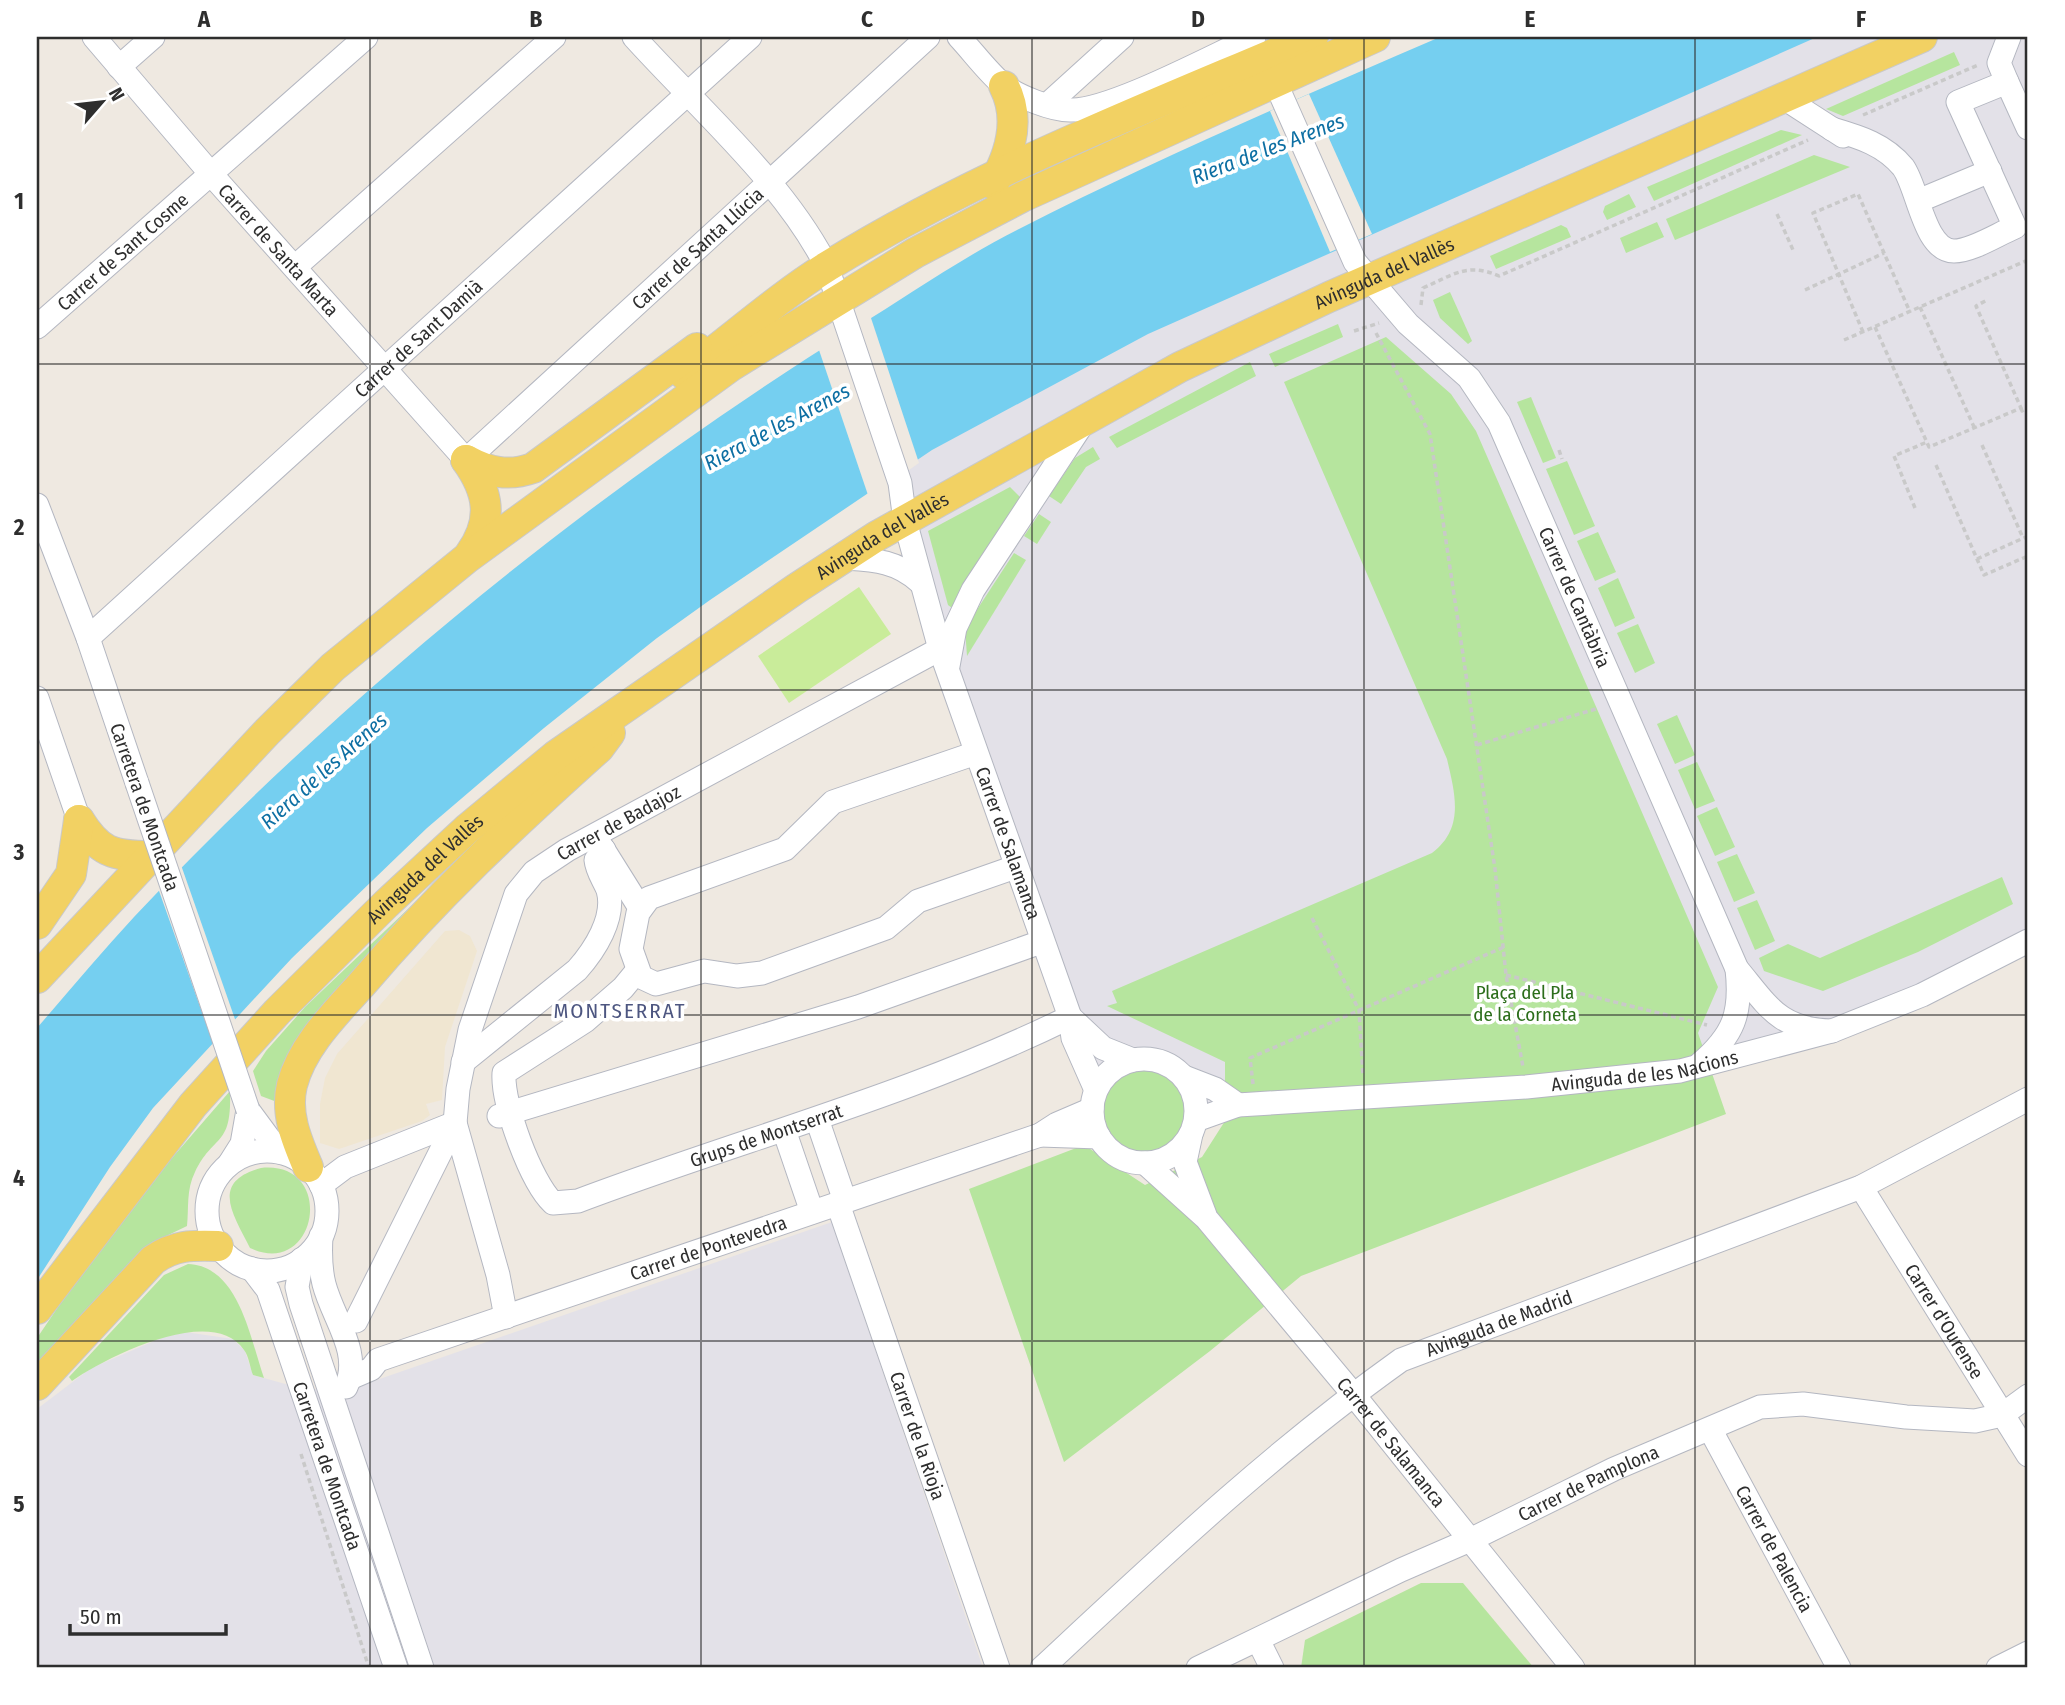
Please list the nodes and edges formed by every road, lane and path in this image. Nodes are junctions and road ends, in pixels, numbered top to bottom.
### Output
1 (93, 37) edge
2 (153, 37) edge
3 (366, 37) edge
4 (554, 37) edge
5 (634, 37) edge
6 (750, 37) edge
7 (928, 37) edge
8 (960, 37) edge
9 (1122, 37) edge
10 (1313, 37) edge
11 (1375, 37) edge
12 (1922, 37) edge
13 (2005, 46) edge
14 (1259, 64) edge
15 (119, 67) junction
16 (2007, 82) junction
17 (1004, 86) junction
18 (685, 94) junction
19 (1783, 98) junction
20 (1046, 105) junction
21 (2028, 128) edge
22 (1832, 129) junction
23 (1869, 154) dead end
24 (1990, 171) junction
25 (211, 174) junction
26 (997, 177) junction
27 (768, 181) junction
28 (1918, 201) junction
29 (1777, 214) dead end
30 (2022, 224) edge
31 (953, 233) junction
32 (1793, 250) dead end
33 (1885, 253) junction
34 (2028, 260) edge
35 (1357, 262) junction
36 (295, 267) junction
37 (827, 267) junction
38 (1839, 274) junction
39 (1805, 290) dead end
40 (781, 297) junction
41 (1987, 300) dead end
42 (1920, 307) junction
43 (839, 308) junction
44 (1910, 312) junction
45 (1399, 315) junction
46 (37, 327) edge
47 (1875, 327) junction
48 (1354, 331) dead end
49 (1863, 332) junction
50 (1377, 333) dead end
51 (1844, 340) dead end
52 (386, 368) junction
53 (2021, 408) junction
54 (2028, 408) edge
55 (1086, 418) junction
56 (1975, 427) junction
57 (1927, 442) junction
58 (1982, 444) dead end
59 (1559, 450) dead end
60 (1562, 459) dead end
61 (466, 460) junction
62 (1936, 465) dead end
63 (37, 505) edge
64 (1915, 508) dead end
65 (905, 521) junction
66 (486, 523) junction
67 (2026, 537) edge
68 (2028, 556) edge
69 (467, 558) junction
70 (842, 558) junction
71 (1977, 559) junction
72 (920, 582) junction
73 (88, 638) junction
74 (944, 659) junction
75 (37, 698) edge
76 (629, 705) junction
77 (1603, 707) dead end
78 (1477, 746) junction
79 (976, 752) junction
80 (79, 820) junction
81 (599, 843) junction
82 (139, 856) junction
83 (1015, 867) junction
84 (640, 908) junction
85 (1312, 918) dead end
86 (37, 924) edge
87 (2028, 941) edge
88 (1041, 942) junction
89 (1504, 947) junction
90 (37, 948) edge
91 (1737, 969) junction
92 (637, 971) junction
93 (1506, 975) junction
94 (37, 978) edge
95 (1359, 1010) junction
96 (1070, 1017) junction
97 (1714, 1019) dead end
98 (1832, 1031) junction
99 (1133, 1060) junction
100 (463, 1062) junction
101 (1697, 1067) junction
102 (1184, 1077) junction
103 (1526, 1087) junction
104 (1364, 1098) junction
105 (2028, 1099) edge
106 (1094, 1100) junction
107 (1246, 1104) junction
108 (248, 1110) junction
109 (505, 1115) junction
110 (817, 1119) junction
111 (455, 1123) junction
112 (1193, 1127) junction
113 (784, 1130) junction
114 (1040, 1135) junction
115 (1099, 1138) junction
116 (279, 1152) junction
117 (230, 1163) junction
118 (1145, 1163) junction
119 (314, 1176) junction
120 (1861, 1187) junction
121 (842, 1203) junction
122 (812, 1212) junction
123 (1206, 1218) junction
124 (321, 1236) junction
125 (218, 1245) junction
126 (302, 1259) junction
127 (252, 1269) junction
128 (37, 1309) edge
129 (506, 1317) junction
130 (356, 1321) dead end
131 (307, 1323) junction
132 (351, 1367) junction
133 (37, 1385) edge
134 (1353, 1394) junction
135 (2028, 1396) edge
136 (2002, 1415) junction
137 (340, 1421) junction
138 (1710, 1429) junction
139 (2028, 1455) edge
140 (1470, 1540) junction
141 (1258, 1640) junction
142 (2028, 1654) edge
143 (396, 1668) edge
144 (422, 1668) edge
145 (998, 1668) edge
146 (1042, 1668) edge
147 (1198, 1668) edge
148 (1272, 1668) edge
149 (1573, 1668) edge
150 (1839, 1668) edge
151 (1998, 1668) edge

1 - 15 street, Carrer de Santa Marta
2 - 15 street
3 - 25 street, Carrer de Sant Cosme
4 - 36 street
5 - 18 street, Carrer de Salamanca
6 - 18 street, Carrer de Sant Damià
7 - 27 street, Carrer de Santa Llúcia
8 - 17 street
9 - 20 street
10 - 14 main road
11 - 14 main road
12 - 19 main road, Avinguda del Vallès
13 - 16 street
13 - 22 path
14 - 20 street
14 - 26 main road
14 - 31 main road
14 - 35 street, Carrer de Cantàbria
15 - 25 street, Carrer de Santa Marta
16 - 21 street
16 - 24 street
17 - 20 street
17 - 26 main road
18 - 27 street, Carrer de Salamanca
18 - 52 street, Carrer de Sant Damià
19 - 22 street
19 - 35 main road, Avinguda del Vallès
22 - 23 street
22 - 28 street
22 - 45 path
24 - 28 street
24 - 30 street
25 - 36 street, Carrer de Santa Marta
25 - 46 street, Carrer de Sant Cosme
26 - 31 main road
26 - 37 main road
27 - 37 street, Carrer de Salamanca
27 - 61 street, Carrer de Santa Llúcia
28 - 30 street
29 - 32 path
31 - 43 main road
33 - 38 path
33 - 38 path
33 - 44 path
34 - 42 path
35 - 45 street, Carrer de Cantàbria
35 - 55 main road, Avinguda del Vallès
36 - 52 street, Carrer de Santa Marta
37 - 40 main road
37 - 43 street, Carrer de Salamanca
38 - 39 path
38 - 49 path
40 - 61 main road
40 - 66 main road
41 - 53 path
42 - 44 path
42 - 56 path
43 - 65 street, Carrer de Salamanca
43 - 69 main road
44 - 47 path
45 - 48 path
45 - 91 street, Carrer de Cantàbria
47 - 49 path
47 - 57 path
49 - 51 path
50 - 78 path
52 - 61 street, Carrer de Santa Marta
52 - 73 street, Carrer de Sant Damià
53 - 54 path
53 - 56 path
55 - 65 main road, Avinguda del Vallès
55 - 74 street, Carrer de Salamanca
56 - 57 path
57 - 64 path
58 - 67 path
59 - 60 path
61 - 66 main road
62 - 71 path
63 - 73 street, Carretera de Montcada
65 - 70 main road, Avinguda del Vallès
65 - 72 street, Carrer de Salamanca
66 - 69 main road
66 - 82 main road
67 - 71 path
68 - 71 path
69 - 82 main road
70 - 72 street
70 - 76 main road, Avinguda del Vallès
72 - 74 street, Carrer de Salamanca
73 - 108 street, Carretera de Montcada, bridge
74 - 79 street, Carrer de Salamanca
74 - 81 street, Carrer de Badajoz
75 - 80 street
76 - 119 main road
76 - 128 main road, Avinguda del Vallès
77 - 78 path
78 - 89 path
79 - 83 street, Carrer de Salamanca
79 - 84 street
80 - 82 main road
80 - 86 main road
81 - 84 street
81 - 100 street, Carrer de Badajoz
81 - 100 street
82 - 90 main road
82 - 94 main road
83 - 88 street, Carrer de Salamanca
83 - 92 street
84 - 92 street
85 - 95 path
87 - 98 street, Avinguda de les Nacions
88 - 96 street, Carrer de Salamanca
88 - 109 street
89 - 93 path
89 - 95 path
91 - 98 street, Carrer de Cantàbria
91 - 101 street, Carrer de Cantàbria
92 - 109 street, Grups de Montserrat
93 - 97 path
93 - 103 path
95 - 104 path
95 - 107 path
96 - 99 street, Carrer de Salamanca
96 - 106 street, Carrer de Salamanca
96 - 110 street, Grups de Montserrat
98 - 101 street, Avinguda de les Nacions
99 - 102 street
99 - 106 street
100 - 111 street, Carrer de Badajoz
101 - 103 street, Avinguda de les Nacions
102 - 107 street
102 - 112 street
103 - 104 street, Avinguda de les Nacions
104 - 107 street, Avinguda de les Nacions
105 - 120 street, Avinguda de Madrid
106 - 114 street, Carrer de Pontevedra
106 - 115 street
107 - 112 street, Avinguda de les Nacions
108 - 116 street, Carretera de Montcada
108 - 117 street, Carretera de Montcada
109 - 113 street, Grups de Montserrat
110 - 113 street, Grups de Montserrat
110 - 121 street, Carrer de la Rioja
111 - 119 street
111 - 129 street, Carrer de Badajoz
111 - 130 street
112 - 118 street
112 - 123 street, Carrer de Salamanca
113 - 122 street
114 - 115 street, Carrer de Pontevedra
114 - 121 street, Carrer de Pontevedra
115 - 118 street
116 - 117 street
116 - 119 street
117 - 125 street
118 - 123 street, Carrer de Salamanca
119 - 124 street
120 - 134 street, Avinguda de Madrid
120 - 136 street, Carrer d'Ourense
121 - 122 street, Carrer de Pontevedra
121 - 145 street, Carrer de la Rioja
122 - 129 street, Carrer de Pontevedra
123 - 134 street, Carrer de Salamanca
124 - 126 street
124 - 132 street
125 - 127 street
125 - 133 main road
126 - 127 street
126 - 131 street, Carretera de Montcada
127 - 143 street, Carretera de Montcada
129 - 132 street, Carrer de Pontevedra
131 - 132 street, Carrer de Pontevedra
131 - 137 street, Carretera de Montcada
132 - 137 street, Carretera de Montcada
134 - 140 street, Carrer de Salamanca
134 - 146 street, Avinguda de Madrid
135 - 136 street
136 - 138 street, Carrer de Pamplona
136 - 139 street, Carrer d'Ourense
137 - 144 street, Carretera de Montcada
138 - 140 street, Carrer de Pamplona
138 - 150 street, Carrer de Palencia
140 - 141 street, Carrer de Pamplona
140 - 149 street, Carrer de Salamanca
141 - 147 street, Carrer de Pamplona
141 - 148 street
142 - 151 street

